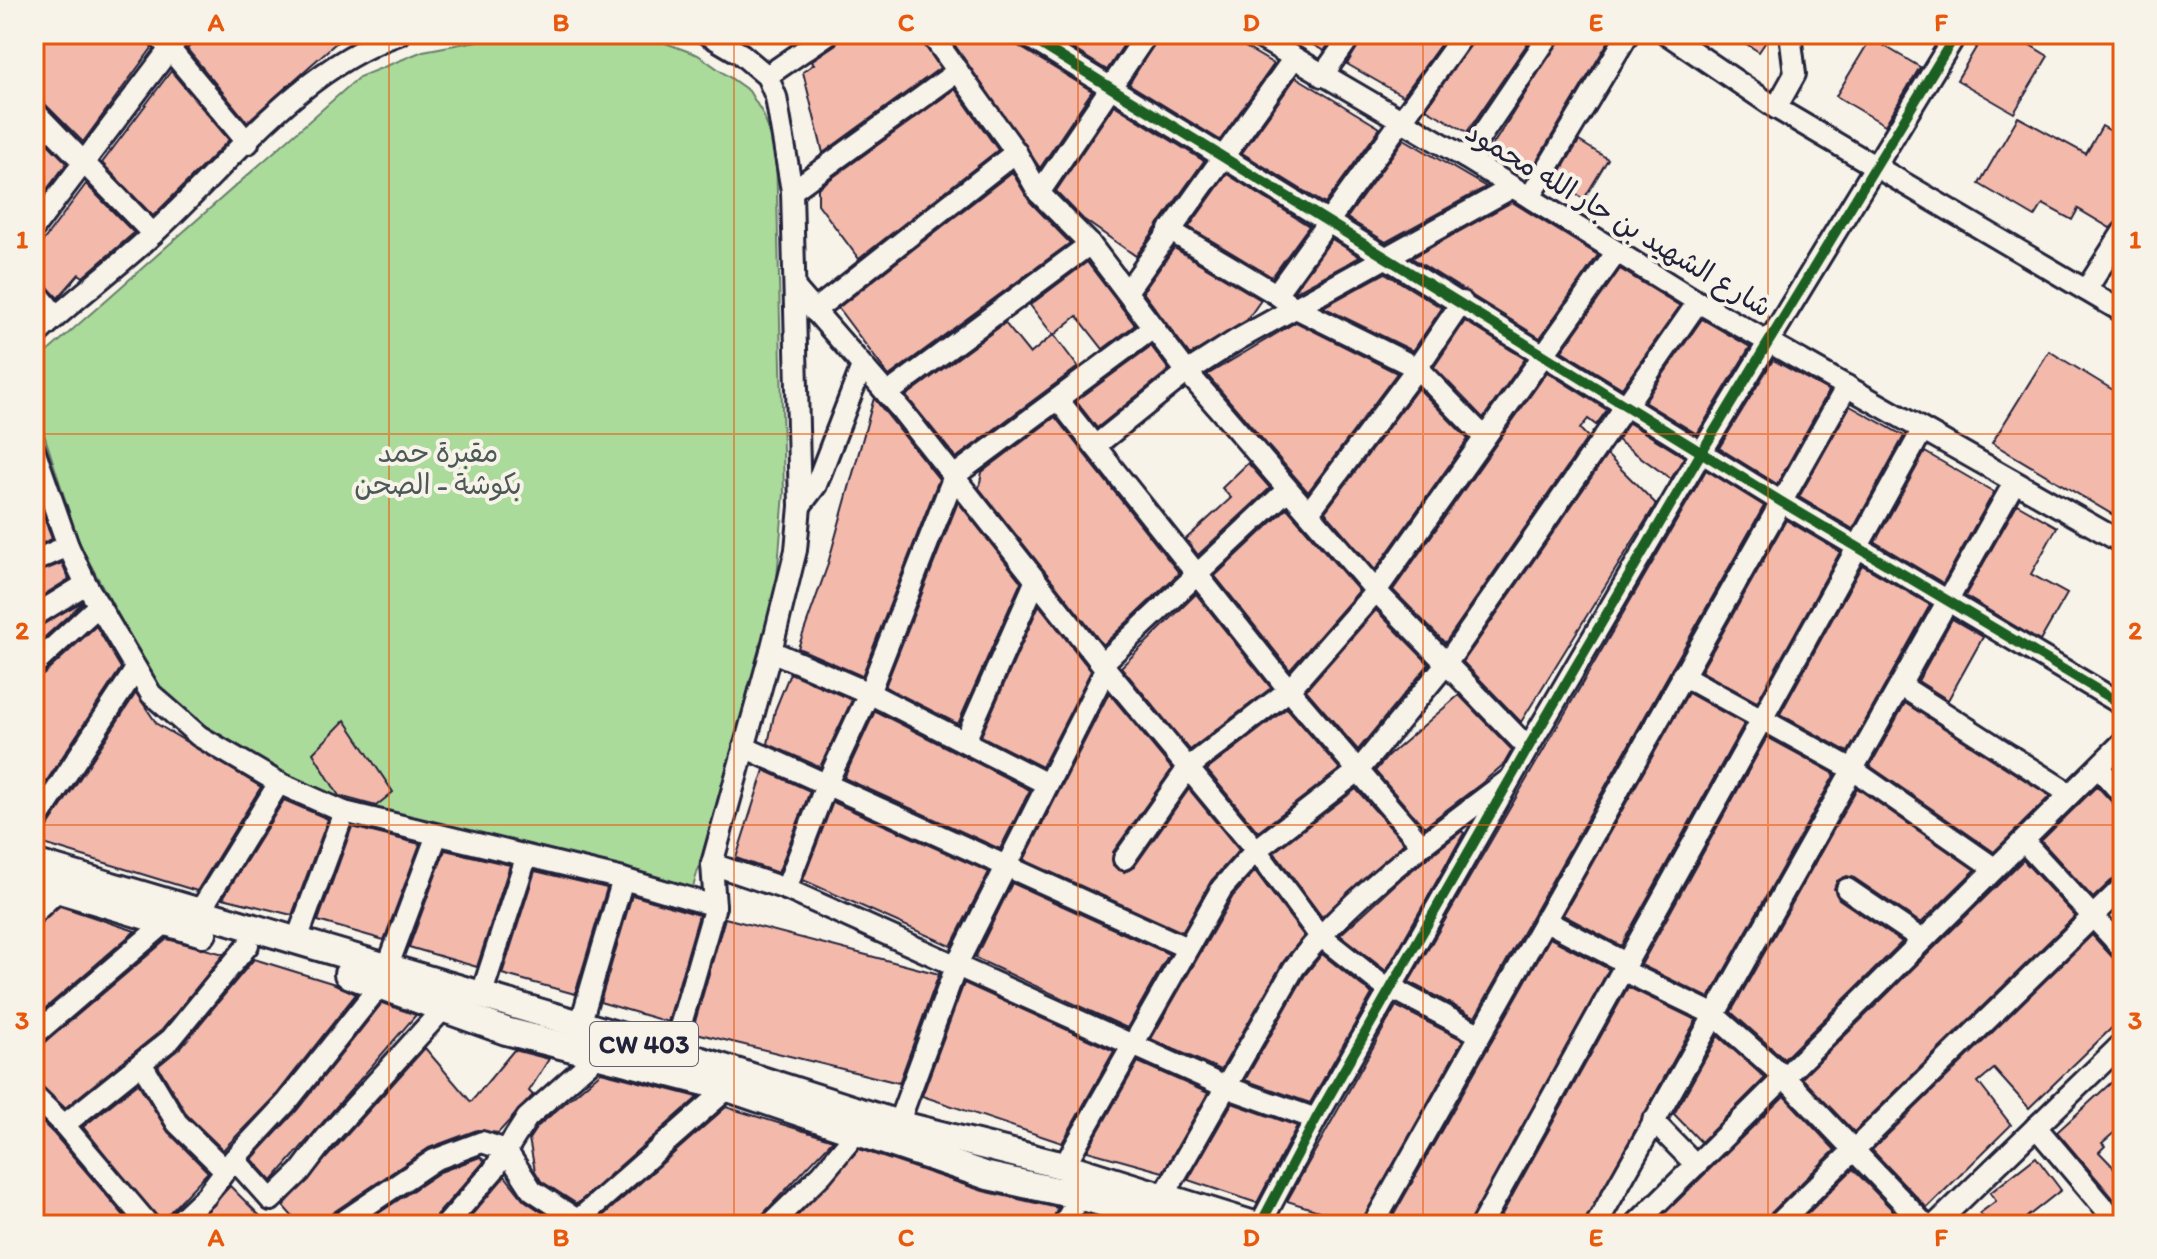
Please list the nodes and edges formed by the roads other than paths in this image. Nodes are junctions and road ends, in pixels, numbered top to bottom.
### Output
1 (399, 34) edge
2 (707, 34) edge
3 (828, 34) edge
4 (931, 34) edge
5 (1024, 34) edge
6 (1147, 34) edge
7 (1254, 34) edge
8 (1352, 34) edge
9 (1464, 34) edge
10 (1550, 34) edge
11 (1628, 34) edge
12 (1667, 34) edge
13 (1790, 34) edge
14 (1956, 34) edge
15 (169, 39) edge
16 (1294, 58) junction
17 (958, 71) junction
18 (767, 76) junction
19 (1322, 76) junction
20 (1112, 87) junction
21 (1776, 108) junction
22 (34, 111) edge
23 (1401, 121) junction
24 (248, 143) junction
25 (1016, 152) junction
26 (1223, 156) junction
27 (1466, 158) junction
28 (83, 161) junction
29 (1876, 165) junction
30 (792, 191) junction
31 (1521, 192) junction
32 (1039, 193) junction
33 (1329, 219) junction
34 (34, 228) edge
35 (1169, 230) junction
36 (2123, 232) edge
37 (153, 234) junction
38 (1090, 244) junction
39 (1616, 253) junction
40 (1389, 257) junction
41 (795, 288) junction
42 (34, 289) edge
43 (1128, 290) junction
44 (2086, 290) junction
45 (1276, 294) junction
46 (1462, 302) junction
47 (1698, 302) junction
48 (1294, 307) junction
49 (814, 311) junction
50 (2123, 312) edge
51 (56, 316) junction
52 (1153, 328) junction
53 (34, 337) edge
54 (1771, 343) junction
55 (1543, 356) junction
56 (862, 366) junction
57 (1417, 368) junction
58 (1187, 372) junction
59 (1847, 386) junction
60 (887, 394) junction
61 (1059, 401) junction
62 (1625, 406) junction
63 (1922, 431) junction
64 (1484, 437) junction
65 (1095, 446) junction
66 (34, 449) edge
67 (1701, 453) junction
68 (954, 476) junction
69 (2014, 483) junction
70 (1287, 490) junction
71 (1780, 501) junction
72 (800, 506) junction
73 (1309, 512) junction
74 (2122, 540) edge
75 (68, 546) junction
76 (1857, 547) junction
77 (34, 561) edge
78 (1199, 576) junction
79 (1036, 580) junction
80 (86, 584) junction
81 (1376, 591) junction
82 (1947, 598) junction
83 (99, 605) junction
84 (34, 616) edge
85 (771, 651) junction
86 (1446, 664) junction
87 (34, 665) edge
88 (1105, 666) junction
89 (136, 669) junction
90 (1682, 675) junction
91 (1900, 685) junction
92 (1289, 690) junction
93 (869, 693) junction
94 (2123, 705) edge
95 (1761, 720) junction
96 (965, 741) junction
97 (2123, 742) edge
98 (744, 747) junction
99 (1528, 748) junction
100 (1188, 768) junction
101 (2099, 768) junction
102 (1852, 769) junction
103 (1358, 771) junction
104 (1513, 776) junction
105 (279, 783) junction
106 (1047, 784) junction
107 (826, 785) junction
108 (2070, 794) junction
109 (2123, 795) edge
110 (344, 812) junction
111 (34, 824) edge
112 (437, 835) junction
113 (2024, 842) junction
114 (1422, 845) junction
115 (1256, 850) junction
116 (526, 858) junction
117 (1124, 859) dead end
118 (34, 863) edge
119 (712, 864) junction
120 (1007, 866) junction
121 (1994, 868) junction
122 (623, 879) junction
123 (46, 886) edge
124 (2123, 887) edge
125 (786, 889) junction
126 (1847, 889) dead end
127 (715, 906) junction
128 (34, 913) edge
129 (198, 914) junction
130 (2094, 917) junction
131 (1544, 920) junction
132 (165, 923) junction
133 (1319, 935) junction
134 (1921, 939) junction
135 (296, 942) junction
136 (248, 945) junction
137 (1187, 948) junction
138 (2123, 949) edge
139 (957, 964) junction
140 (1624, 966) junction
141 (384, 975) junction
142 (1391, 992) junction
143 (481, 996) junction
144 (442, 1010) junction
145 (1713, 1014) junction
146 (580, 1025) junction
147 (1479, 1034) junction
148 (34, 1035) edge
149 (2123, 1043) edge
150 (1132, 1045) junction
151 (599, 1054) junction
152 (670, 1062) junction
153 (141, 1063) junction
154 (1784, 1077) junction
155 (1226, 1087) junction
156 (728, 1088) junction
157 (34, 1096) edge
158 (1316, 1119) junction
159 (1653, 1121) junction
160 (898, 1124) junction
161 (64, 1125) junction
162 (2036, 1127) junction
163 (857, 1132) junction
164 (1855, 1149) junction
165 (506, 1150) junction
166 (230, 1165) junction
167 (1696, 1165) junction
168 (1064, 1166) junction
169 (1080, 1196) junction
170 (1163, 1197) junction
171 (581, 1223) edge
172 (149, 1225) edge
173 (175, 1225) edge
174 (338, 1225) edge
175 (446, 1225) edge
176 (770, 1225) edge
177 (1063, 1225) edge
178 (1179, 1225) edge
179 (1254, 1225) edge
180 (1260, 1225) edge
181 (1373, 1225) edge
182 (1481, 1225) edge
183 (1596, 1225) edge
184 (1635, 1225) edge
185 (1777, 1225) edge
186 (1925, 1225) edge
187 (1935, 1225) edge
188 (2119, 1225) edge

1 - 24 street
2 - 18 street
3 - 18 street
4 - 17 street
5 - 20 street
6 - 20 street
7 - 16 street, شارع الشهيد بن جار الله محمود
8 - 19 street
9 - 23 street
10 - 27 street
11 - 31 street
12 - 21 street
13 - 21 street
14 - 29 street
15 - 24 street
15 - 28 street
16 - 19 street, شارع الشهيد بن جار الله محمود
16 - 26 street
17 - 25 street
17 - 30 street
18 - 30 street
19 - 23 street, شارع الشهيد بن جار الله محمود
20 - 26 street
20 - 32 street
21 - 29 street
22 - 28 street
23 - 27 street, شارع الشهيد بن جار الله محمود
23 - 33 street
24 - 37 street
25 - 32 street
25 - 49 street
26 - 33 street
26 - 35 street
27 - 31 street, شارع الشهيد بن جار الله محمود
28 - 34 street
28 - 37 street
29 - 44 street
29 - 54 street
30 - 41 street
31 - 39 street, شارع الشهيد بن جار الله محمود
31 - 40 street
32 - 38 street
33 - 40 street
33 - 45 street
35 - 43 street
35 - 45 street
36 - 44 street
37 - 51 street
38 - 43 street
38 - 60 street
39 - 47 street, شارع الشهيد بن جار الله محمود
39 - 55 street
40 - 46 street
40 - 48 street
41 - 49 street
41 - 72 street
42 - 51 street
43 - 52 street
44 - 50 street
45 - 48 street
46 - 55 street
46 - 57 street
47 - 54 street, شارع الشهيد بن جار الله محمود
47 - 62 street
48 - 57 street
48 - 58 street
49 - 56 street
51 - 53 street
52 - 58 street
52 - 61 street
54 - 59 street, شارع الشهيد بن جار الله محمود
54 - 67 street
55 - 62 street
55 - 64 street
56 - 60 street
56 - 72 street
57 - 64 street
57 - 73 street
58 - 65 street
58 - 70 street
59 - 63 street, شارع الشهيد بن جار الله محمود
59 - 71 street
60 - 68 street
61 - 65 street
61 - 68 street
62 - 67 street
62 - 86 street
63 - 69 street, شارع الشهيد بن جار الله محمود
63 - 76 street
64 - 81 street
65 - 78 street
66 - 75 street
67 - 71 street
67 - 99 street
68 - 79 street
68 - 93 street
69 - 74 street, شارع الشهيد بن جار الله محمود
69 - 82 street
70 - 73 street
70 - 78 street
71 - 76 street
71 - 90 street
72 - 85 street
73 - 81 street
75 - 77 street
75 - 80 street
76 - 82 street
76 - 95 street
78 - 88 street
78 - 92 street
79 - 88 street
79 - 96 street
80 - 83 street
80 - 84 street
81 - 86 street
81 - 92 street
82 - 91 street
82 - 94 street
83 - 87 street
83 - 89 street
85 - 93 street
85 - 98 street
86 - 99 street
86 - 103 street
88 - 100 street
88 - 106 street
89 - 105 street
89 - 111 street
90 - 95 street
90 - 131 street
91 - 102 street
91 - 108 street
92 - 100 street
92 - 103 street
93 - 96 street
93 - 107 street
95 - 102 street
95 - 140 street
96 - 106 street
97 - 101 street
98 - 107 street
98 - 119 street
99 - 104 street
100 - 115 street
100 - 117 street
101 - 108 street
101 - 109 street
102 - 121 street
102 - 145 street
103 - 114 street
103 - 115 street
104 - 114 street
104 - 142 street
105 - 110 street
105 - 129 street
106 - 120 street
107 - 120 street
107 - 125 street
108 - 113 street
110 - 112 street
110 - 135 street
112 - 116 street
112 - 141 street
113 - 121 street
113 - 130 street
114 - 133 street
115 - 133 street
115 - 137 street
116 - 122 street
116 - 143 street
118 - 129 main road, CW 403
119 - 125 street
119 - 127 street
120 - 137 street
120 - 139 street
121 - 134 street
122 - 127 street
122 - 146 street
123 - 128 street
123 - 132 main road, CW 403
124 - 130 street
125 - 139 street
126 - 134 street
127 - 152 street
129 - 135 main road, CW 403
130 - 138 street
130 - 164 street
131 - 140 street
131 - 147 street
132 - 136 main road, CW 403
132 - 148 street
133 - 142 street
133 - 155 street
134 - 154 street
135 - 141 main road, CW 403
136 - 141 main road, CW 403
136 - 153 street
137 - 150 street
139 - 150 street
139 - 160 street
140 - 145 street
140 - 182 street
141 - 143 main road, CW 403
141 - 144 main road, CW 403
141 - 166 street
142 - 147 street
142 - 158 street
143 - 146 main road, CW 403
144 - 151 main road, CW 403
144 - 166 street
145 - 154 street
145 - 159 street
146 - 152 main road, CW 403
147 - 181 street
149 - 162 street
150 - 155 street
150 - 168 street
151 - 152 main road, CW 403
151 - 165 street
152 - 156 main road, CW 403
152 - 160 main road, CW 403
153 - 161 street
153 - 166 street
154 - 164 street
154 - 167 street
155 - 158 street
155 - 170 street
156 - 163 main road, CW 403
156 - 171 street
157 - 161 street
158 - 180 street
159 - 167 street
159 - 183 street
160 - 168 main road, CW 403
161 - 172 street
162 - 187 street
162 - 188 street
163 - 169 main road, CW 403
163 - 176 street
164 - 185 street
164 - 186 street
165 - 171 street
165 - 174 street
165 - 175 street
166 - 173 street
167 - 184 street
168 - 169 street
168 - 170 main road, CW 403
169 - 177 street
169 - 178 main road, CW 403
170 - 179 main road, CW 403

